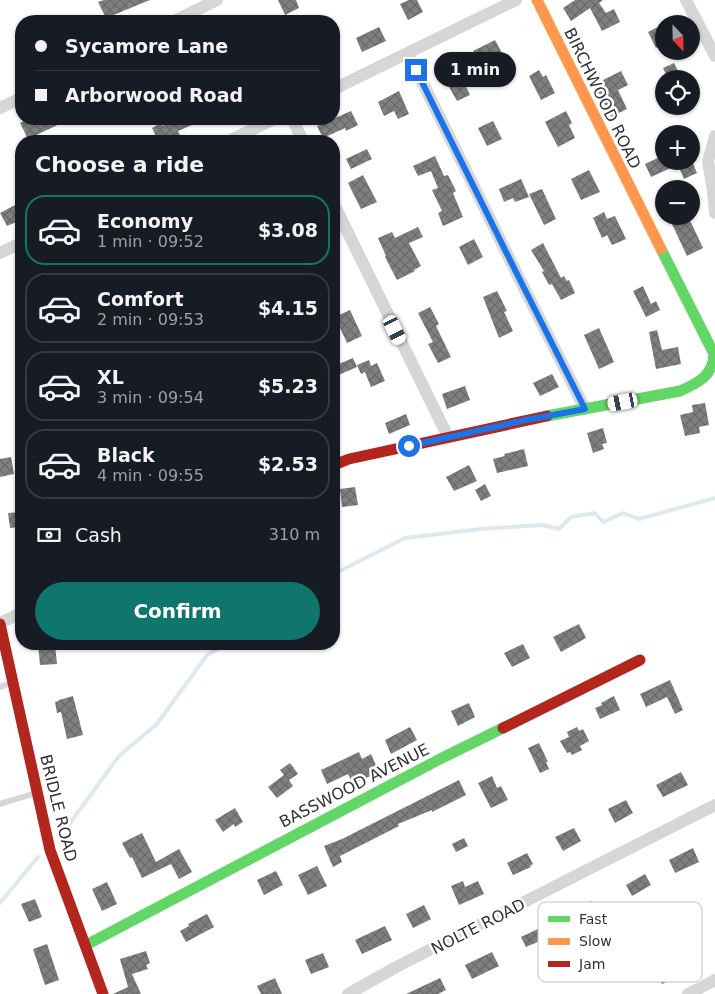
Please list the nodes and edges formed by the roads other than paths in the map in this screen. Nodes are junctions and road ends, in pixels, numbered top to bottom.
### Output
1 (217, 0) edge
2 (516, 0) edge
3 (537, 0) edge
4 (686, 0) edge
5 (186, 15) edge
6 (408, 53) junction
7 (715, 56) edge
8 (340, 86) edge
9 (15, 101) edge
10 (0, 108) edge
11 (262, 125) edge
12 (241, 135) edge
13 (715, 136) edge
14 (715, 212) edge
15 (340, 216) edge
16 (15, 246) edge
17 (0, 253) edge
18 (713, 372) edge
19 (585, 409) junction
20 (448, 437) junction
21 (340, 463) edge
22 (15, 617) edge
23 (0, 624) edge
24 (640, 660) dead end
25 (14, 682) junction
26 (0, 687) edge
27 (37, 793) junction
28 (0, 804) edge
29 (715, 805) edge
30 (86, 945) junction
31 (715, 980) edge
32 (103, 994) edge
33 (348, 994) edge
34 (688, 994) edge

1 - 5 street
2 - 6 street
3 - 18 street, BIRCHWOOD ROAD
4 - 7 street
6 - 8 street
6 - 19 street
9 - 10 street
11 - 12 street
13 - 14 street
15 - 20 street
16 - 17 street
18 - 19 street
19 - 20 street
20 - 21 street
22 - 23 street
23 - 25 street, BRIDLE ROAD
24 - 30 street, BASSWOOD AVENUE
25 - 26 lane
25 - 27 street, BRIDLE ROAD
27 - 28 lane
27 - 30 street, BRIDLE ROAD
29 - 33 street, NOLTE ROAD
30 - 32 street, BRIDLE ROAD
31 - 34 street

